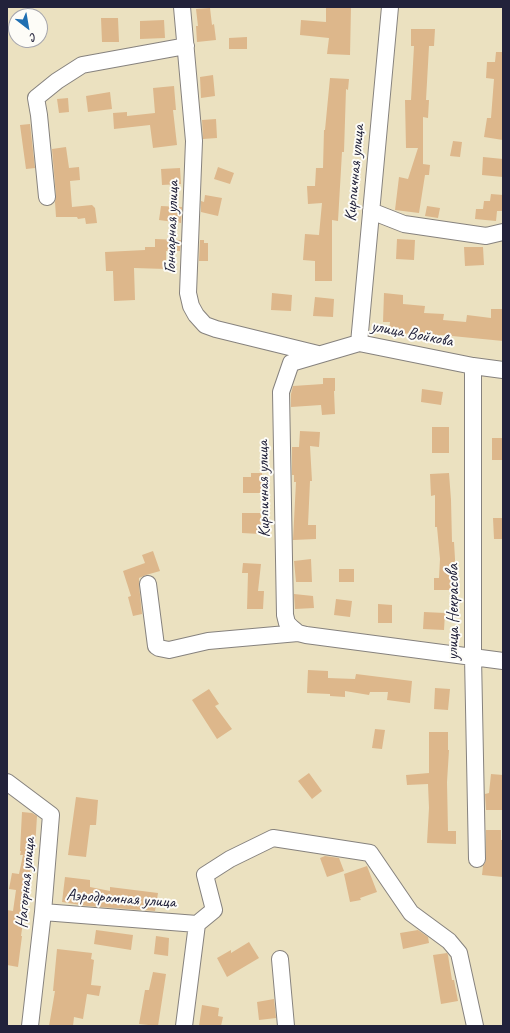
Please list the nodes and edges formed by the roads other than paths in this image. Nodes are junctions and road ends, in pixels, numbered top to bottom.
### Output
1 (182, 7) edge
2 (390, 7) edge
3 (186, 46) junction
4 (47, 197) dead end
5 (371, 211) junction
6 (503, 232) edge
7 (358, 343) junction
8 (320, 355) junction
9 (291, 363) joint
10 (473, 366) junction
11 (503, 370) edge
12 (148, 584) dead end
13 (298, 633) junction
14 (473, 657) junction
15 (503, 660) edge
16 (7, 782) edge
17 (476, 859) dead end
18 (43, 912) junction
19 (197, 924) junction
20 (280, 959) dead end
21 (30, 1026) edge
22 (184, 1026) edge
23 (286, 1026) edge
24 (475, 1026) edge

1 - 3 street, Гончарная улица
2 - 5 street, Кирпичная улица
3 - 4 street
3 - 8 street, Гончарная улица
5 - 6 street
5 - 7 street, Кирпичная улица
7 - 8 street, улица Войкова
7 - 10 street, улица Войкова
8 - 9 street, улица Войкова
9 - 13 street, Кирпичная улица
10 - 11 street, улица Войкова
10 - 14 street, улица Некрасова
12 - 13 street
13 - 14 street
14 - 15 street
14 - 17 street, улица Некрасова
16 - 18 street, Нагорная улица
18 - 19 street, Аэродромная улица
18 - 21 street, Нагорная улица
19 - 22 street
19 - 24 street
20 - 23 street

